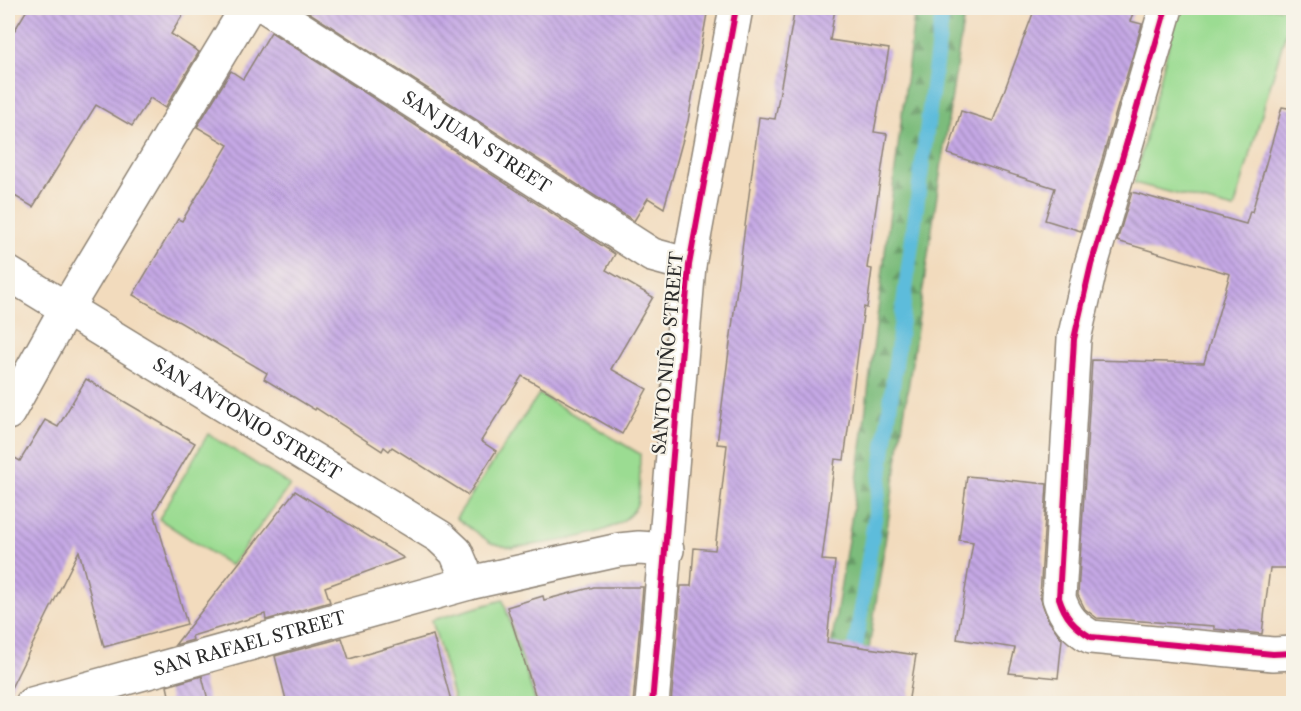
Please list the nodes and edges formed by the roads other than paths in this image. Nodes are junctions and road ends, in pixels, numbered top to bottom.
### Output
1 (247, 8) edge
2 (268, 8) edge
3 (736, 8) edge
4 (1166, 8) edge
5 (689, 264) junction
6 (8, 273) edge
7 (66, 309) junction
8 (8, 413) edge
9 (667, 550) junction
10 (469, 583) junction
11 (1293, 653) edge
12 (32, 704) edge
13 (652, 704) edge

1 - 7 street
2 - 5 street, SAN JUAN STREET
3 - 5 street, SANTO NIÑO STREET
4 - 11 street
5 - 9 street, SANTO NIÑO STREET
6 - 7 street, SAN ANTONIO STREET
7 - 8 street
7 - 10 street, SAN ANTONIO STREET
9 - 10 street, SAN RAFAEL STREET
9 - 13 street, SANTO NIÑO STREET
10 - 12 street, SAN RAFAEL STREET

